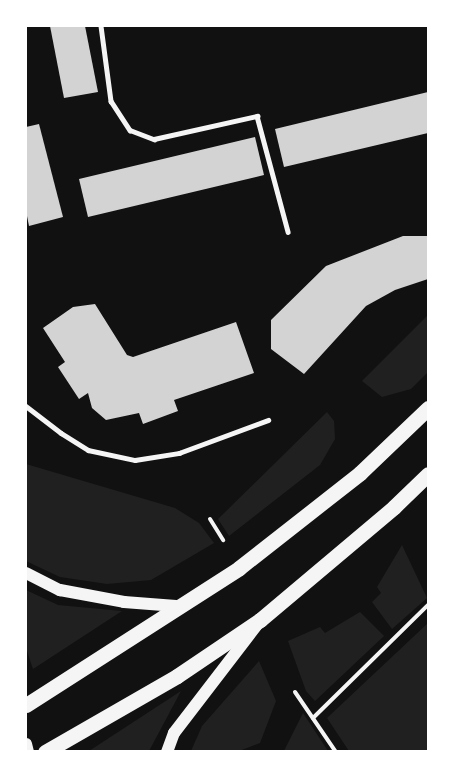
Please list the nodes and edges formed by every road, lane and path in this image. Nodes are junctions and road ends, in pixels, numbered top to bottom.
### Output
1 (100, 26) edge
2 (288, 232) dead end
3 (26, 406) edge
4 (429, 408) edge
5 (268, 420) dead end
6 (429, 474) edge
7 (210, 519) dead end
8 (223, 540) dead end
9 (26, 573) edge
10 (429, 605) edge
11 (176, 606) junction
12 (260, 620) junction
13 (295, 692) dead end
14 (26, 705) edge
15 (313, 718) junction
16 (26, 744) edge
17 (28, 752) edge
18 (45, 752) edge
19 (167, 752) edge
20 (336, 752) edge

1 - 2 lane
3 - 5 lane
4 - 11 main road
6 - 12 main road
7 - 8 path
9 - 11 main road
10 - 15 path
11 - 14 main road
12 - 18 main road
12 - 19 main road
13 - 15 path
15 - 20 path
16 - 17 main road

